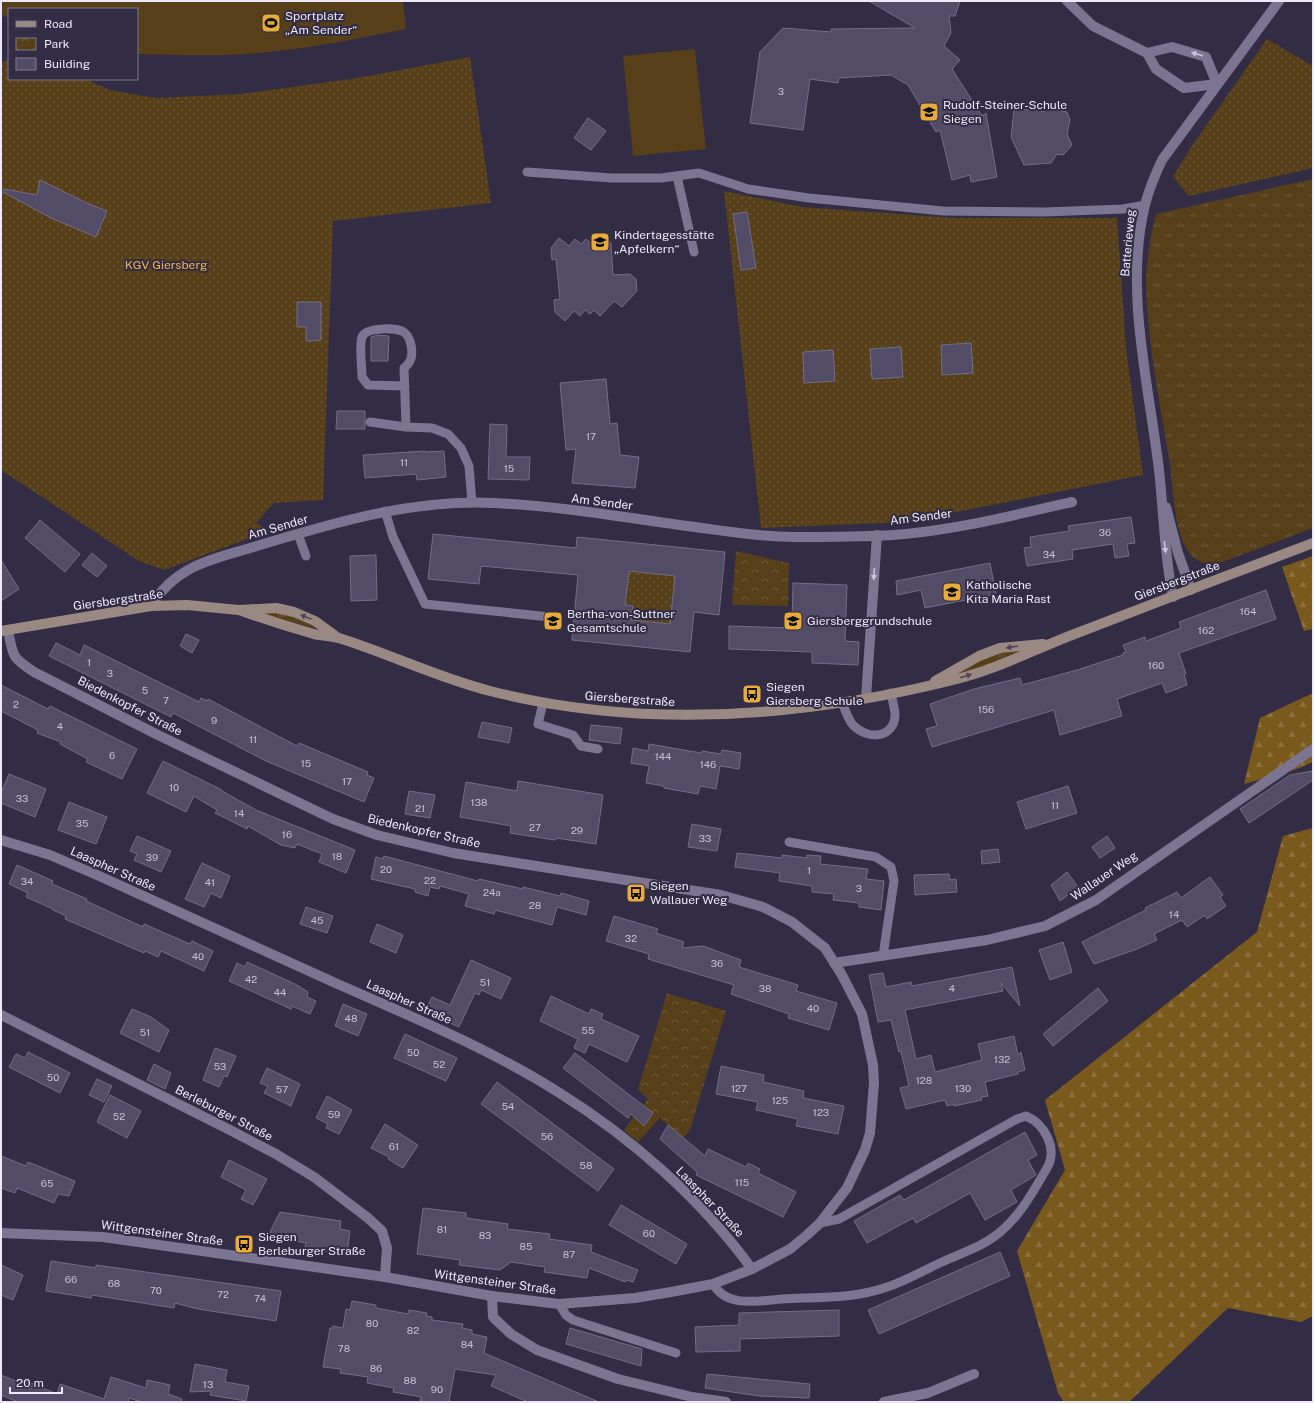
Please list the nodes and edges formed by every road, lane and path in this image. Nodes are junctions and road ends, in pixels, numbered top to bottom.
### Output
1 (1066, 1) edge
2 (1279, 1) edge
3 (1147, 53) junction
4 (1217, 84) junction
5 (527, 172) dead end
6 (677, 176) junction
7 (1145, 205) junction
8 (694, 252) dead end
9 (405, 386) junction
10 (370, 422) dead end
11 (406, 427) junction
12 (1160, 480) junction
13 (1072, 502) dead end
14 (472, 503) junction
15 (385, 511) junction
16 (298, 534) junction
17 (877, 535) junction
18 (1313, 543) edge
19 (306, 556) dead end
20 (1191, 590) junction
21 (1173, 597) junction
22 (151, 606) junction
23 (239, 610) junction
24 (550, 618) dead end
25 (4, 630) edge
26 (339, 638) junction
27 (1051, 643) junction
28 (928, 684) junction
29 (891, 693) junction
30 (866, 698) junction
31 (842, 702) junction
32 (543, 703) junction
33 (598, 749) dead end
34 (1313, 749) edge
35 (1, 840) edge
36 (789, 842) dead end
37 (883, 956) junction
38 (834, 963) junction
39 (842, 975) joint
40 (1, 1015) edge
41 (820, 1223) junction
42 (1, 1233) edge
43 (752, 1269) junction
44 (385, 1277) junction
45 (713, 1284) junction
46 (492, 1296) junction
47 (559, 1304) junction
48 (676, 1353) dead end
49 (974, 1374) dead end
50 (726, 1402) edge
51 (884, 1402) edge

1 - 3 street
2 - 4 street, Batterieweg
3 - 4 street
4 -> 3 street
4 - 7 street, Batterieweg
5 - 6 lane
6 - 7 lane
6 - 8 lane
7 - 12 street, Batterieweg
9 - 9 lane
9 - 11 lane
10 - 11 lane
11 - 14 lane
12 - 20 street, Batterieweg
12 -> 21 street, Batterieweg
13 - 17 street, Am Sender
14 - 15 street, Am Sender
14 - 17 street, Am Sender
15 - 16 street, Am Sender
15 - 24 lane
16 - 19 lane
16 - 22 street, Am Sender
17 -> 30 street
18 - 20 street, Giersbergstraße
20 - 21 street, Giersbergstraße
21 - 27 street, Giersbergstraße
22 - 23 street, Giersbergstraße
22 - 25 street, Giersbergstraße
23 - 26 street, Giersbergstraße
26 -> 23 street, Giersbergstraße
25 - 38 street, Biedenkopfer Straße
26 - 32 street, Giersbergstraße
28 -> 27 street, Giersbergstraße
27 -> 28 street, Giersbergstraße
28 - 29 street, Giersbergstraße
29 - 30 street, Giersbergstraße
29 - 31 lane
30 - 31 street, Giersbergstraße
31 - 32 street, Giersbergstraße
32 - 33 lane
34 - 37 street, Wallauer Weg
35 - 43 street, Laaspher Straße
36 - 37 lane
37 - 38 street, Wallauer Weg
38 - 39 street, Biedenkopfer Straße
39 - 41 street, Wittgensteiner Straße
40 - 44 street, Berleburger Straße
41 - 43 street, Wittgensteiner Straße
41 - 45 lane
42 - 44 street, Wittgensteiner Straße
43 - 45 street, Wittgensteiner Straße
44 - 46 street, Wittgensteiner Straße
45 - 47 street, Wittgensteiner Straße
46 - 47 street, Wittgensteiner Straße
46 - 50 street
47 - 48 lane
49 - 51 street

